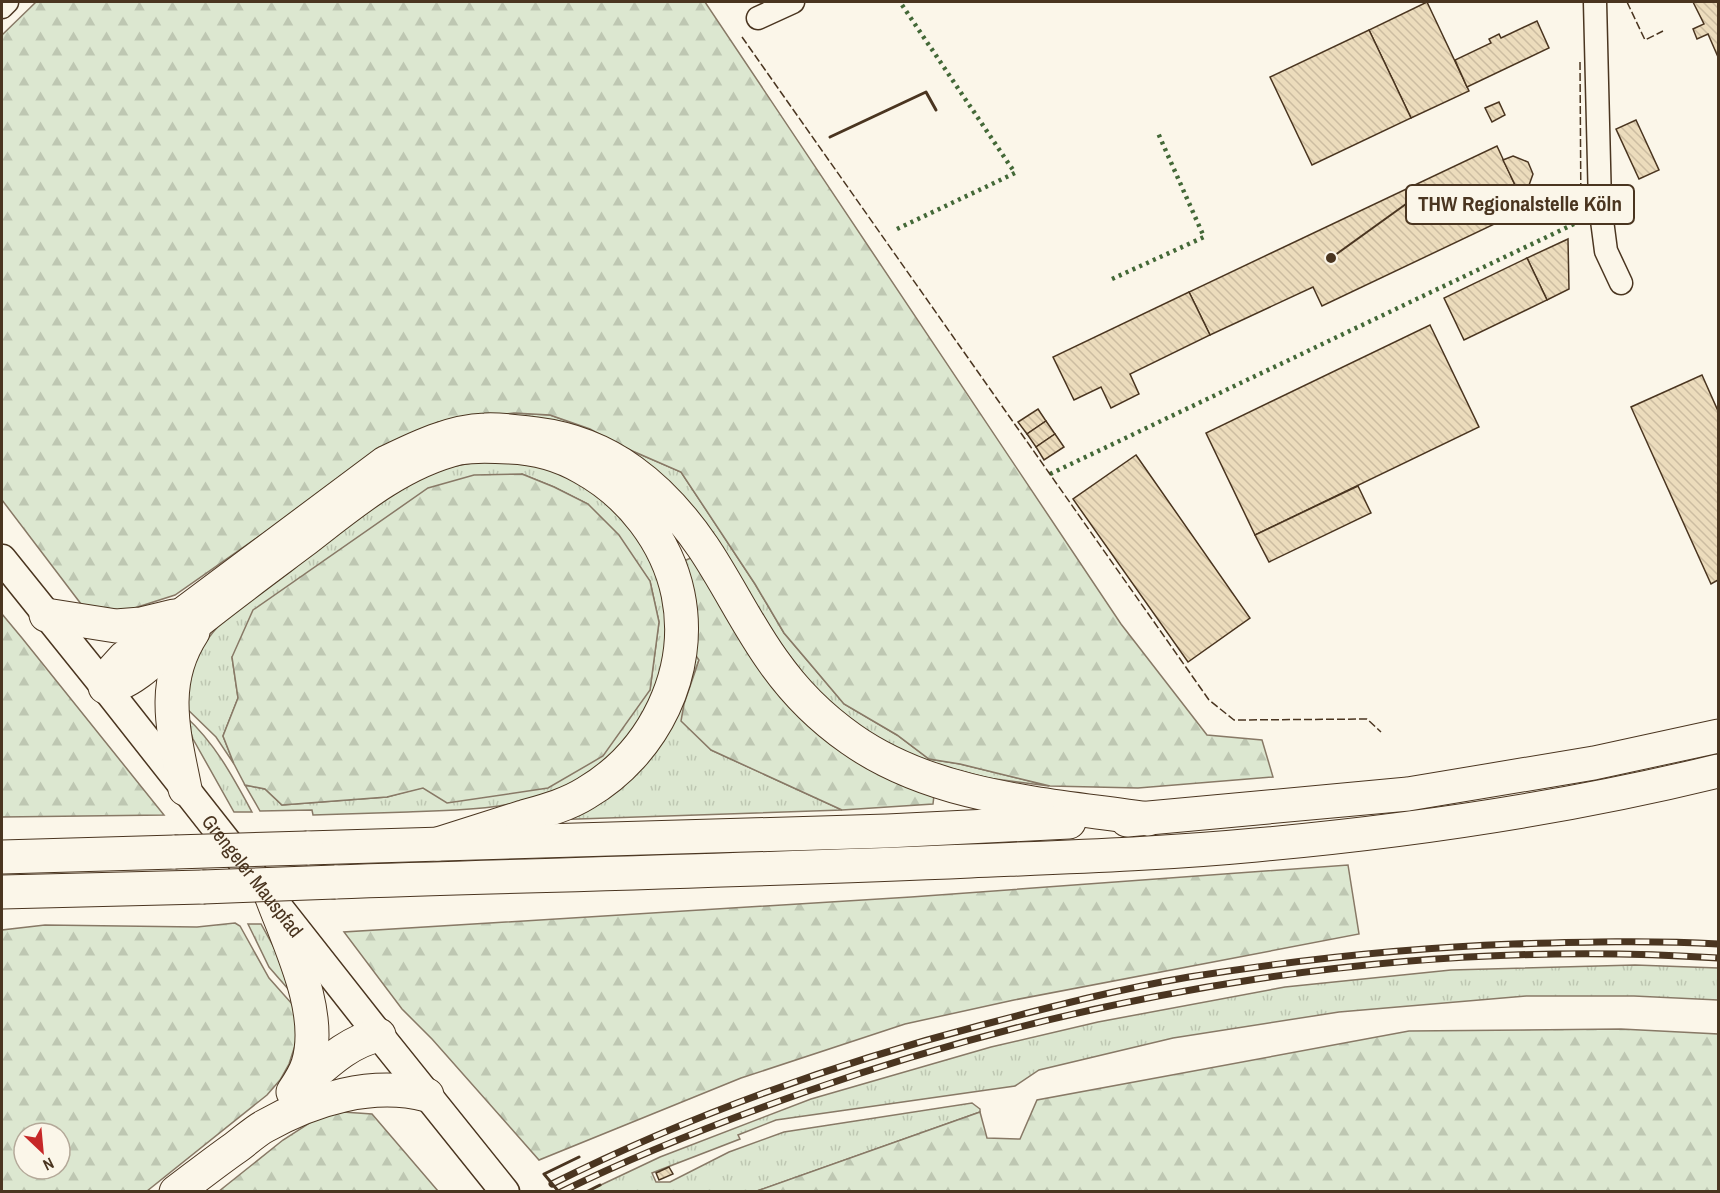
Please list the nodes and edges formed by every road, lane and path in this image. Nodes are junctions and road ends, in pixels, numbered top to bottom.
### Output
1 (7, 2) edge
2 (793, 2) edge
3 (1596, 2) edge
4 (2, 7) edge
5 (758, 18) dead end
6 (1621, 284) dead end
7 (2, 559) edge
8 (46, 615) junction
9 (192, 616) junction
10 (105, 687) junction
11 (1719, 736) edge
12 (1711, 774) edge
13 (185, 789) junction
14 (1148, 819) junction
15 (438, 844) junction
16 (2, 857) edge
17 (76, 889) junction
18 (2, 892) edge
19 (271, 895) junction
20 (2, 913) edge
21 (379, 1035) junction
22 (427, 1095) junction
23 (300, 1099) junction
24 (176, 1191) edge
25 (505, 1191) edge

1 - 4 street
2 - 5 street
3 - 6 street
7 - 8 main road, Grengeler Mauspfad
8 - 9 highway
8 - 10 main road, Grengeler Mauspfad
9 - 10 highway
9 - 13 highway
9 - 14 highway
9 - 15 highway
10 - 13 main road, Grengeler Mauspfad
11 - 14 highway
12 - 17 highway, bridge
13 - 19 main road, Grengeler Mauspfad
14 - 15 highway
15 - 16 highway, bridge
17 - 18 highway
17 - 20 highway
19 - 21 main road, Grengeler Mauspfad
19 - 23 highway
21 - 22 main road, Grengeler Mauspfad
21 - 23 highway
22 - 23 highway
22 - 25 main road, Grengeler Mauspfad
23 - 24 highway

